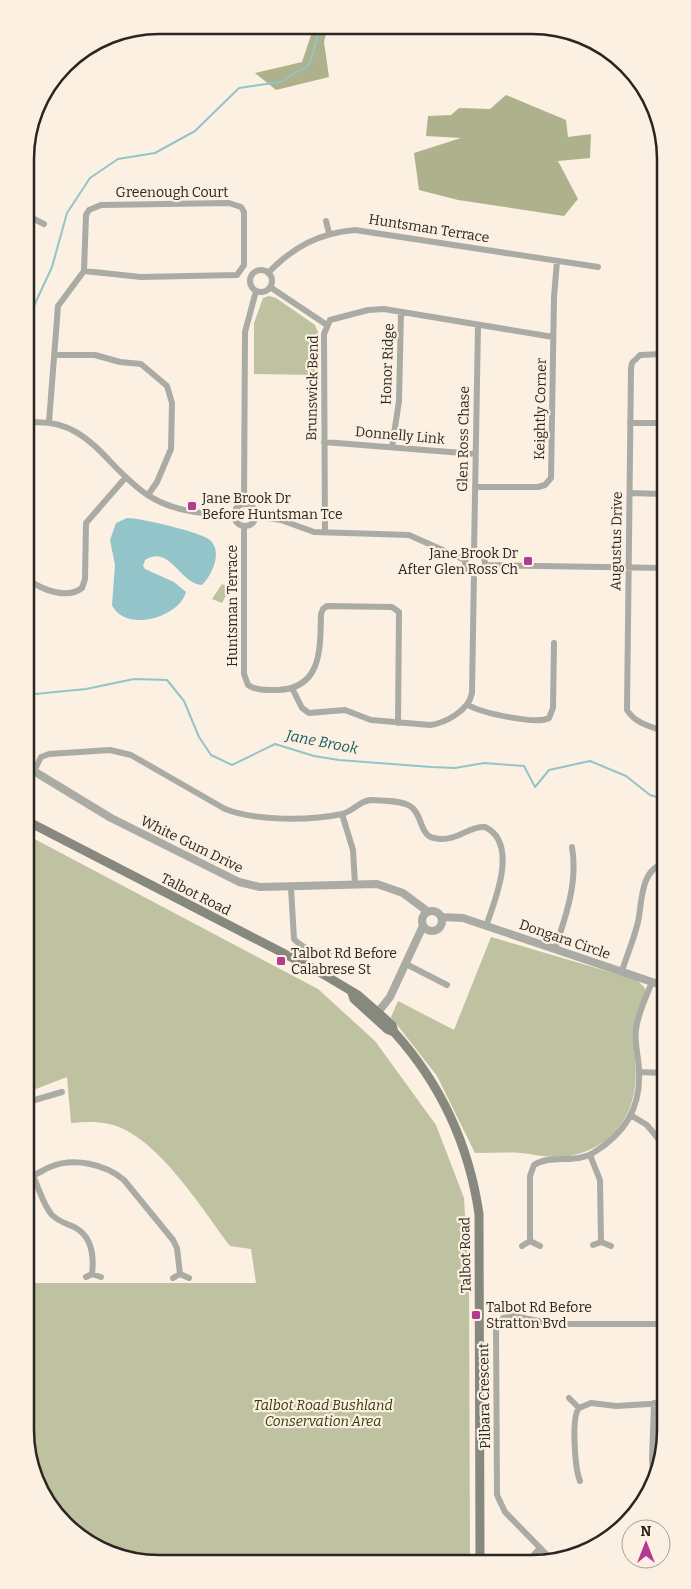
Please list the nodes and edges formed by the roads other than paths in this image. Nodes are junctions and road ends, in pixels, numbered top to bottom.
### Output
1 (34, 219) edge
2 (326, 221) dead end
3 (44, 224) dead end
4 (329, 233) junction
5 (557, 261) junction
6 (598, 267) dead end
7 (84, 271) junction
8 (268, 273) junction
9 (270, 287) junction
10 (256, 291) junction
11 (401, 312) junction
12 (327, 325) junction
13 (478, 325) junction
14 (553, 337) junction
15 (657, 354) edge
16 (56, 355) junction
17 (49, 422) junction
18 (34, 423) edge
19 (630, 423) junction
20 (657, 423) edge
21 (324, 442) junction
22 (392, 447) junction
23 (475, 454) junction
24 (126, 477) junction
25 (475, 487) junction
26 (630, 493) junction
27 (657, 494) edge
28 (148, 495) junction
29 (244, 504) junction
30 (234, 514) junction
31 (255, 516) junction
32 (244, 526) junction
33 (325, 533) junction
34 (474, 553) junction
35 (465, 560) junction
36 (485, 565) junction
37 (628, 567) junction
38 (657, 568) edge
39 (474, 573) junction
40 (34, 584) edge
41 (554, 643) dead end
42 (292, 688) junction
43 (468, 705) junction
44 (398, 723) junction
45 (657, 729) edge
46 (34, 765) edge
47 (34, 771) edge
48 (342, 814) junction
49 (34, 825) edge
50 (572, 846) dead end
51 (657, 869) edge
52 (355, 884) junction
53 (291, 888) junction
54 (425, 914) junction
55 (442, 921) junction
56 (486, 926) junction
57 (425, 928) junction
58 (555, 949) junction
59 (329, 954) dead end
60 (406, 964) junction
61 (622, 971) junction
62 (652, 982) junction
63 (657, 984) edge
64 (447, 986) dead end
65 (375, 1012) junction
66 (640, 1072) junction
67 (657, 1073) edge
68 (62, 1092) dead end
69 (34, 1100) edge
70 (632, 1116) junction
71 (657, 1137) edge
72 (590, 1155) junction
73 (34, 1175) edge
74 (34, 1183) edge
75 (530, 1241) junction
76 (601, 1242) junction
77 (522, 1246) dead end
78 (540, 1246) dead end
79 (593, 1246) dead end
80 (611, 1246) dead end
81 (180, 1274) junction
82 (101, 1277) dead end
83 (172, 1278) dead end
84 (189, 1278) dead end
85 (657, 1324) edge
86 (569, 1398) dead end
87 (654, 1403) joint
88 (579, 1408) junction
89 (652, 1465) edge
90 (580, 1481) dead end
91 (540, 1548) junction
92 (546, 1554) edge
93 (480, 1555) edge
94 (534, 1555) edge

1 - 3 street
2 - 4 street
4 - 5 street, Huntsman Terrace
4 - 8 street, Huntsman Terrace
5 - 6 street, Huntsman Terrace
5 - 14 street, Keightly Corner
7 - 7 street, Greenough Court
7 - 16 street
8 - 9 street
8 - 10 street
9 - 10 street
9 - 12 street
10 - 29 street
11 - 12 street, Brunswick Bend
11 - 13 street, Brunswick Bend
11 - 22 street, Honor Ridge
12 - 21 street, Brunswick Bend
13 - 14 street, Brunswick Bend
13 - 23 street, Glen Ross Chase
14 - 25 street, Keightly Corner
15 - 19 street, Augustus Drive
16 - 17 street
16 - 28 street
17 - 18 street
17 - 24 street
19 - 20 street
19 - 26 street, Augustus Drive
21 - 22 street, Donnelly Link
21 - 33 street, Brunswick Bend
22 - 23 street, Donnelly Link
23 - 25 street, Glen Ross Chase
24 - 28 street
24 - 40 street
25 - 34 street, Glen Ross Chase
26 - 27 street
26 - 37 street, Augustus Drive
28 - 30 street
29 - 30 street
29 - 31 street
30 - 32 street
31 - 32 street
31 - 33 street
32 - 42 street, Huntsman Terrace
33 - 35 street
34 - 35 street
34 - 36 street
35 - 39 street
36 - 37 street
36 - 39 street
37 - 38 street
37 - 45 street, Augustus Drive
39 - 43 street
41 - 43 street
42 - 44 street
42 - 44 street
43 - 44 street
46 - 48 street
47 - 53 street, White Gum Drive
48 - 52 street
48 - 56 street
49 - 65 main road, Talbot Road
50 - 58 street
51 - 61 street
52 - 53 street, White Gum Drive
52 - 54 street, White Gum Drive
53 - 59 street
54 - 55 street, White Gum Drive
54 - 57 street
55 - 56 street, Dongara Circle
55 - 57 street
56 - 58 street, Dongara Circle
57 - 60 street
58 - 61 street, Dongara Circle
60 - 64 street
60 - 65 street
61 - 62 street, Dongara Circle
62 - 63 street, Dongara Circle
62 - 66 street
65 - 93 main road, Talbot Road
66 - 67 street
66 - 70 street
68 - 69 street
70 - 71 street
70 - 72 street
72 - 75 street
72 - 76 street
73 - 81 street
74 - 82 street
75 - 77 street
75 - 78 street
76 - 79 street
76 - 80 street
81 - 83 street
81 - 84 street
85 - 91 street, Pilbara Crescent
86 - 88 street
87 - 88 street
87 - 89 street
88 - 90 street
91 - 92 street, Pilbara Crescent
91 - 94 street

